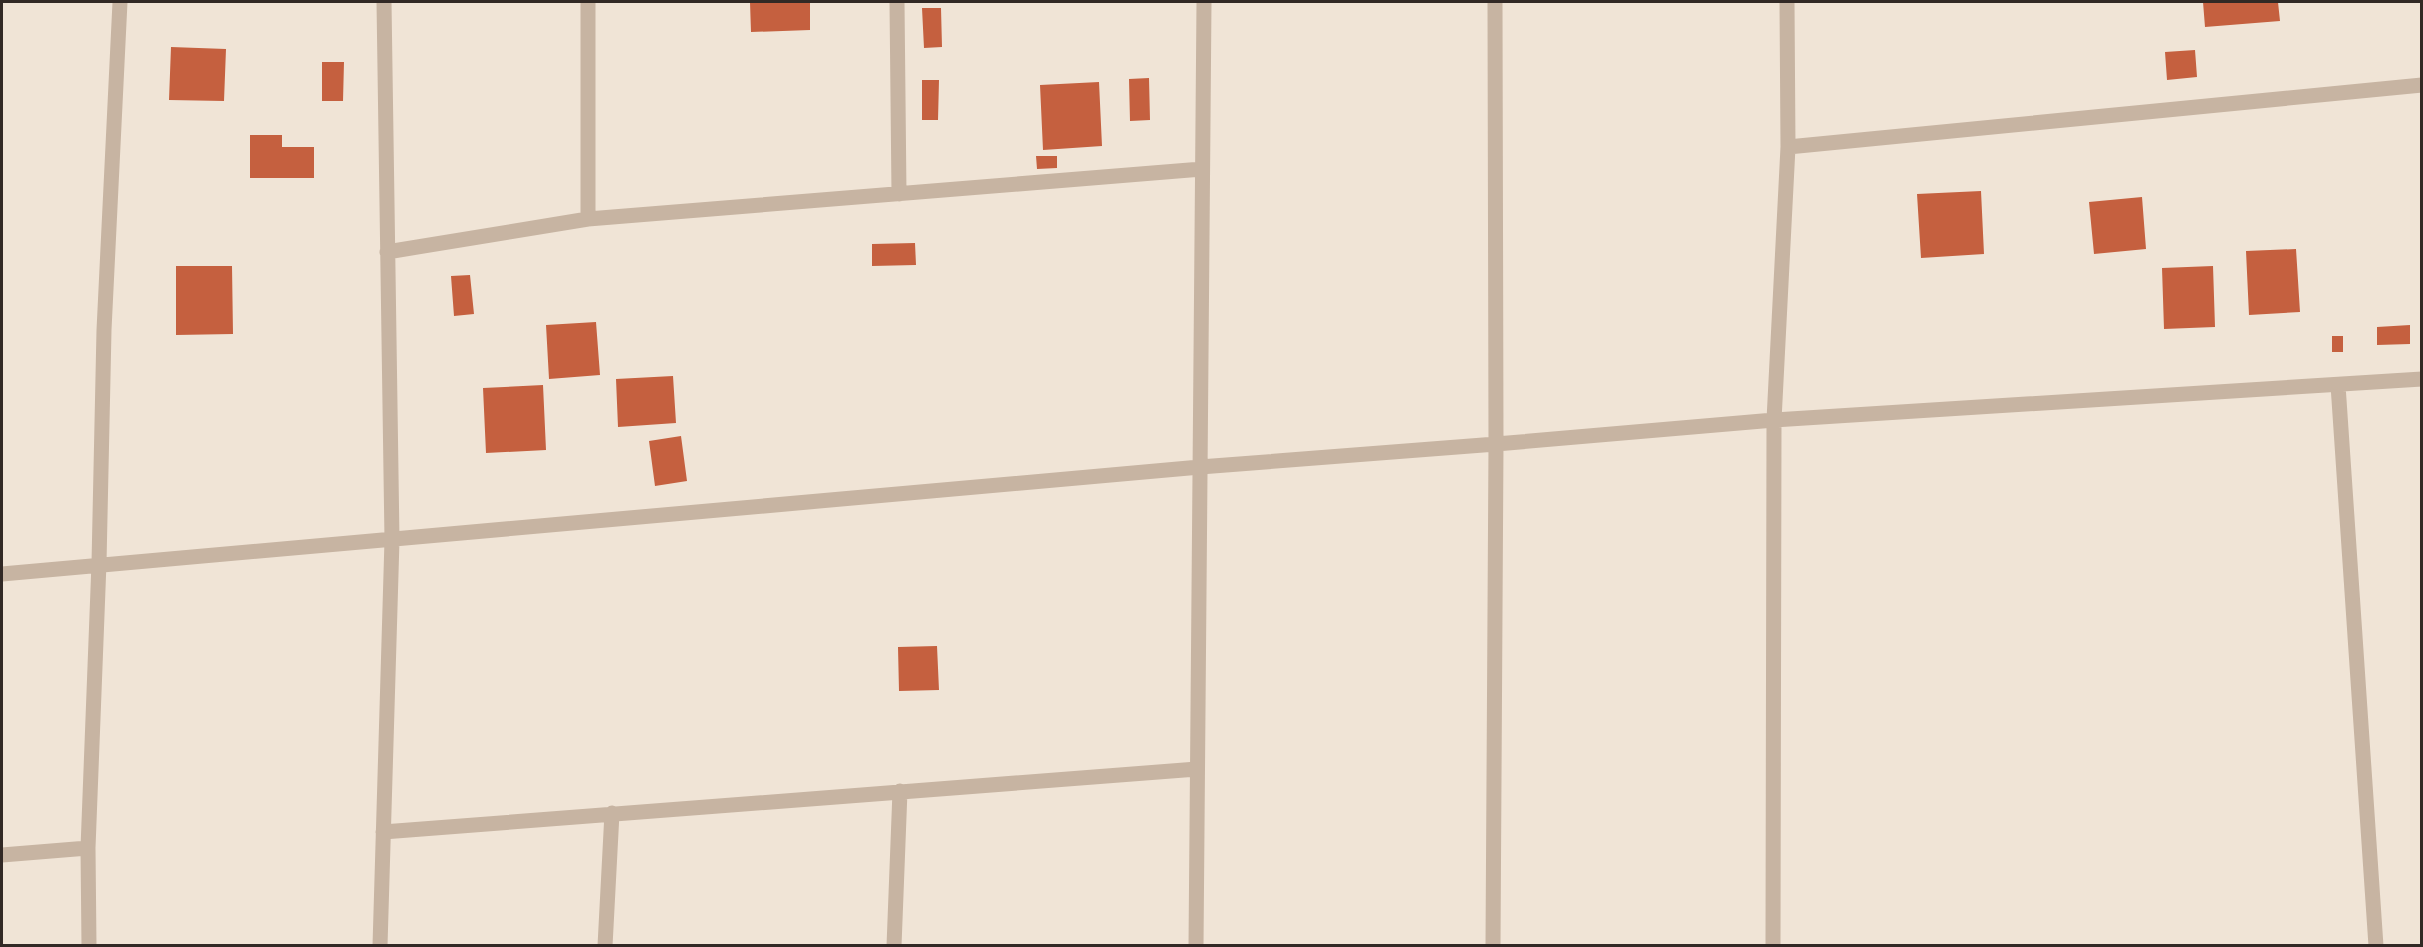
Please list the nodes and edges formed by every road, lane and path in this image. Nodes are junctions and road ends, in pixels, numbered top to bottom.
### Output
1 (120, 2) edge
2 (384, 2) edge
3 (588, 2) edge
4 (897, 2) edge
5 (1204, 2) edge
6 (1495, 2) edge
7 (1787, 2) edge
8 (2421, 85) edge
9 (1788, 147) junction
10 (1202, 169) junction
11 (899, 194) junction
12 (588, 219) junction
13 (387, 252) junction
14 (2421, 379) edge
15 (2338, 385) junction
16 (1774, 420) junction
17 (1496, 444) junction
18 (1200, 467) junction
19 (392, 540) junction
20 (99, 563) junction
21 (2, 574) edge
22 (1197, 769) junction
23 (900, 791) junction
24 (612, 813) junction
25 (383, 832) junction
26 (88, 848) junction
27 (2, 855) edge
28 (89, 945) edge
29 (380, 945) edge
30 (605, 945) edge
31 (894, 945) edge
32 (1196, 945) edge
33 (1493, 945) edge
34 (1773, 945) edge
35 (2376, 945) edge

1 - 20 street
2 - 13 street
3 - 12 street
4 - 11 street
5 - 10 street
6 - 17 street
7 - 9 street
8 - 9 street
9 - 16 street
10 - 11 street
10 - 18 street
11 - 12 street
12 - 13 street
13 - 19 street
14 - 15 street
15 - 16 street
15 - 35 street
16 - 17 street
16 - 34 street
17 - 18 street
17 - 33 street
18 - 19 street
18 - 22 street
19 - 20 street
19 - 25 street
20 - 21 street
20 - 26 street
22 - 23 street
22 - 32 street
23 - 24 street
23 - 31 street
24 - 25 street
24 - 30 street
25 - 29 street
26 - 27 street
26 - 28 street

